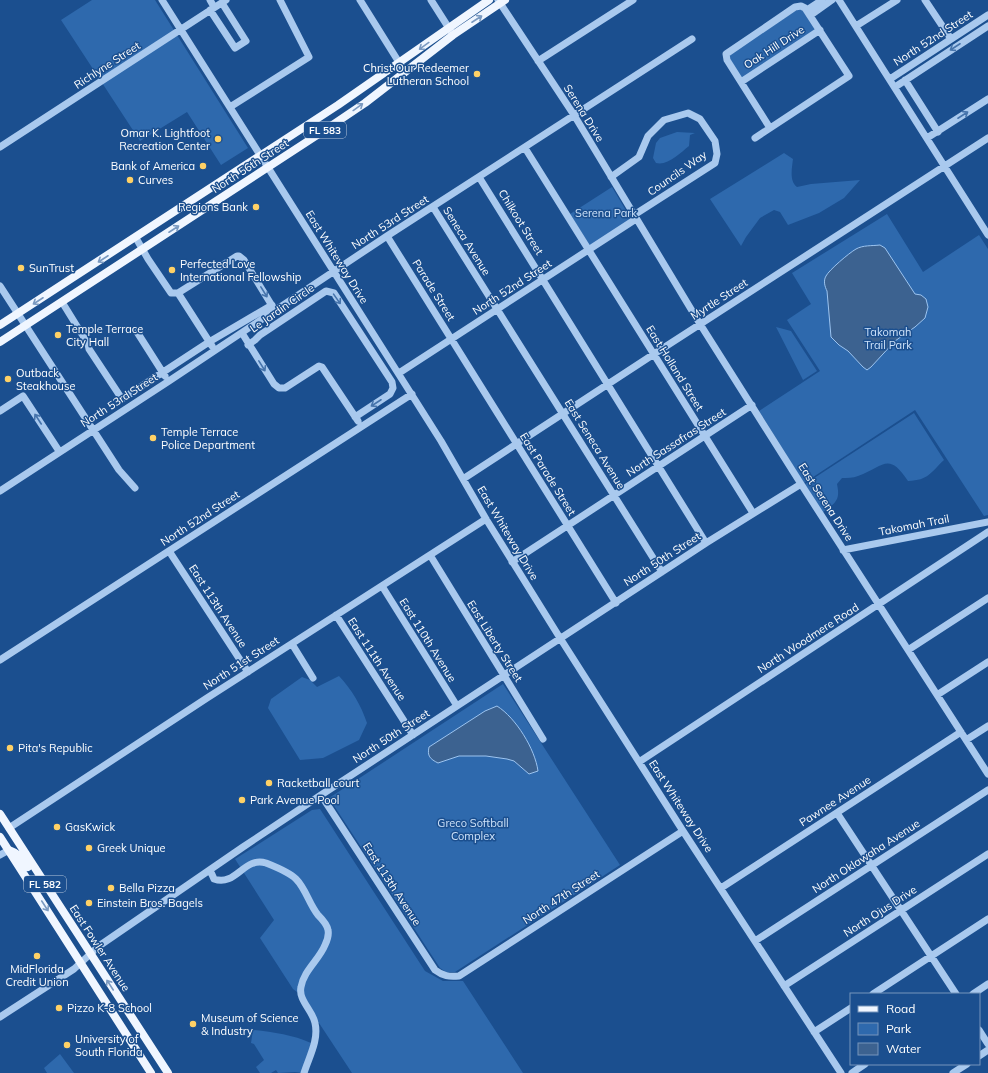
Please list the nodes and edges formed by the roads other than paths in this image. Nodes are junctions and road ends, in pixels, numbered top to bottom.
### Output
1 (162, 0) edge
2 (210, 0) edge
3 (280, 0) edge
4 (360, 0) edge
5 (431, 0) edge
6 (489, 0) edge
7 (633, 0) edge
8 (822, 0) edge
9 (832, 0) edge
10 (839, 0) edge
11 (897, 0) edge
12 (925, 0) edge
13 (224, 1) edge
14 (501, 1) edge
15 (212, 9) junction
16 (809, 13) junction
17 (988, 15) edge
18 (856, 26) junction
19 (988, 26) edge
20 (181, 30) junction
21 (820, 30) junction
22 (451, 32) junction
23 (692, 39) dead end
24 (951, 39) junction
25 (538, 61) junction
26 (400, 63) junction
27 (405, 72) junction
28 (890, 79) junction
29 (905, 80) junction
30 (741, 82) junction
31 (895, 87) junction
32 (988, 99) edge
33 (230, 108) junction
34 (574, 115) junction
35 (318, 119) junction
36 (770, 128) junction
37 (325, 130) junction
38 (938, 132) junction
39 (755, 138) dead end
40 (927, 138) junction
41 (988, 138) edge
42 (0, 148) edge
43 (524, 148) junction
44 (260, 156) junction
45 (945, 166) junction
46 (268, 168) junction
47 (479, 177) junction
48 (611, 177) junction
49 (220, 183) junction
50 (211, 188) junction
51 (227, 195) junction
52 (219, 200) junction
53 (433, 207) junction
54 (635, 217) junction
55 (144, 232) junction
56 (988, 235) edge
57 (387, 236) junction
58 (136, 238) junction
59 (648, 239) joint
60 (151, 244) junction
61 (143, 250) junction
62 (589, 250) junction
63 (334, 272) junction
64 (543, 280) junction
65 (0, 286) edge
66 (178, 293) junction
67 (62, 302) junction
68 (274, 308) junction
69 (498, 309) junction
70 (18, 314) junction
71 (700, 324) junction
72 (0, 325) edge
73 (26, 326) junction
74 (509, 328) joint
75 (137, 332) dead end
76 (242, 333) junction
77 (452, 339) junction
78 (0, 342) edge
79 (210, 342) junction
80 (248, 344) junction
81 (215, 351) junction
82 (654, 354) junction
83 (463, 356) joint
84 (163, 373) junction
85 (398, 374) junction
86 (169, 381) junction
87 (608, 384) junction
88 (412, 394) junction
89 (752, 405) junction
90 (0, 411) edge
91 (563, 414) junction
92 (356, 417) junction
93 (362, 426) junction
94 (93, 429) junction
95 (705, 436) junction
96 (516, 444) junction
97 (59, 451) junction
98 (658, 466) junction
99 (463, 479) junction
100 (801, 484) junction
101 (135, 488) dead end
102 (0, 491) edge
103 (614, 496) junction
104 (754, 513) junction
105 (486, 519) junction
106 (988, 522) edge
107 (568, 526) junction
108 (988, 532) edge
109 (706, 543) junction
110 (844, 550) junction
111 (169, 551) junction
112 (430, 556) junction
113 (512, 562) junction
114 (662, 572) junction
115 (382, 586) junction
116 (988, 598) edge
117 (616, 602) junction
118 (879, 604) junction
119 (336, 615) junction
120 (560, 638) junction
121 (292, 644) junction
122 (908, 650) junction
123 (0, 660) edge
124 (988, 662) edge
125 (248, 672) junction
126 (504, 676) junction
127 (313, 678) dead end
128 (937, 695) junction
129 (457, 706) junction
130 (988, 726) edge
131 (961, 732) junction
132 (413, 735) junction
133 (542, 738) dead end
134 (966, 740) junction
135 (639, 762) junction
136 (988, 774) edge
137 (988, 790) edge
138 (321, 795) junction
139 (837, 813) junction
140 (0, 814) edge
141 (0, 824) edge
142 (9, 828) junction
143 (683, 831) junction
144 (0, 837) edge
145 (8, 850) junction
146 (988, 854) edge
147 (0, 855) edge
148 (871, 866) junction
149 (210, 870) junction
150 (721, 888) junction
151 (901, 911) junction
152 (65, 914) junction
153 (988, 919) edge
154 (755, 941) junction
155 (90, 954) junction
156 (931, 956) junction
157 (82, 963) junction
158 (450, 977) joint
159 (988, 984) edge
160 (784, 986) junction
161 (875, 993) edge
162 (955, 993) edge
163 (974, 993) edge
164 (850, 1009) edge
165 (0, 1017) edge
166 (814, 1032) junction
167 (980, 1032) edge
168 (988, 1044) edge
169 (864, 1065) edge
170 (965, 1065) edge
171 (151, 1073) edge
172 (168, 1073) edge
173 (304, 1073) edge
174 (840, 1073) edge
175 (852, 1073) edge
176 (953, 1073) edge

1 - 20 street, East Whiteway Drive
2 - 15 street
3 - 33 street
4 - 26 street
5 - 22 street
6 - 22 main road, North 56th Street / FL 583
7 - 25 street
8 - 16 street
9 - 16 street
10 - 18 street
11 - 18 street
12 - 24 street
13 - 15 street, Richlyne Street
13 - 15 street
22 -> 14 main road, North 56th Street / FL 583
14 - 25 street, Serena Drive
15 - 20 street, Richlyne Street
16 - 21 street
16 - 30 street
17 - 24 street, North 52nd Street
18 - 28 street
19 -> 29 street
20 - 33 street, East Whiteway Drive
20 - 42 street, Richlyne Street
21 - 30 street, Oak Hill Drive
21 - 36 street
22 -> 26 main road, North 56th Street / FL 583
22 - 27 main road, North 56th Street / FL 583
23 - 34 street, North 53rd Street
24 - 28 street, North 52nd Street
25 - 34 street, Serena Drive
26 - 27 street
26 - 35 main road, North 56th Street / FL 583
37 -> 27 main road, North 56th Street / FL 583
28 - 31 street
29 - 31 street
29 - 38 street
30 - 36 street
31 - 40 street
38 -> 32 street
33 - 44 street, East Whiteway Drive
34 - 43 street, North 53rd Street
34 - 48 street, Serena Drive
35 - 37 main road
35 - 44 main road, North 56th Street / FL 583
36 - 39 street
37 - 46 main road, North 56th Street / FL 583
38 - 40 street
40 - 45 street
41 - 45 street, Myrtle Street
43 - 47 street, North 53rd Street
43 - 62 street, East Holland Street
44 - 46 street, East Whiteway Drive
44 - 49 main road, North 56th Street / FL 583
45 - 56 street
45 - 71 street, Myrtle Street
46 - 51 main road, North 56th Street / FL 583
46 - 63 street, East Whiteway Drive
47 - 53 street, North 53rd Street
47 - 64 street, Chilkoot Street
48 - 54 street, Serena Drive
48 - 54 street, Councils Way
49 - 50 main road, North 56th Street / FL 583
49 - 51 main road
50 - 52 main road
50 - 55 main road, North 56th Street / FL 583
51 - 52 main road, North 56th Street / FL 583
60 -> 52 main road, North 56th Street / FL 583
53 - 57 street, North 53rd Street
53 - 69 street, Seneca Avenue
54 - 59 street, Serena Drive
54 - 62 street, North 52nd Street
55 - 58 main road, North 56th Street / FL 583
55 - 60 main road
57 - 63 street, North 53rd Street
57 - 77 street, Parade Street
58 - 61 street
58 -> 70 main road, North 56th Street / FL 583
59 - 71 street, East Serena Drive
60 - 61 main road, North 56th Street / FL 583
61 - 66 street
61 - 67 main road, North 56th Street / FL 583
62 - 64 street, North 52nd Street
62 - 82 street, East Holland Street
63 - 68 street, North 53rd Street
63 - 85 street, East Whiteway Drive
64 - 69 street, North 52nd Street
64 - 87 street, Chilkoot Street
65 - 70 street
66 -> 68 street
66 - 79 street
67 - 73 main road, North 56th Street / FL 583
67 - 84 street
68 - 76 street, North 53rd Street
68 - 79 street
69 - 74 street, Seneca Avenue
69 - 77 street, North 52nd Street
70 - 72 main road, North 56th Street / FL 583
70 - 73 street
71 - 82 street, Myrtle Street
71 - 89 street, East Serena Drive
73 - 78 main road, North 56th Street / FL 583
73 - 94 street
74 - 91 street, East Seneca Avenue
75 - 84 street
76 - 80 street, Le Jardin Circle
76 - 81 street, North 53rd Street
77 - 83 street, Parade Street
77 - 85 street, North 52nd Street
79 - 81 street
79 - 84 street
80 -> 92 street, Le Jardin Circle
80 -> 92 street, Le Jardin Circle
81 - 86 street, North 53rd Street
82 - 87 street, Myrtle Street
82 - 95 street, East Holland Street
83 - 96 street, East Parade Street
84 - 86 street
85 - 88 street, East Whiteway Drive
86 - 94 street, North 53rd Street
87 - 91 street, Myrtle Street
87 - 98 street, Chilkoot Street
88 - 93 street, North 52nd Street
88 - 99 street, East Whiteway Drive
89 - 95 street, North Sassafras Street
89 - 100 street, East Serena Drive
97 -> 90 street
91 - 96 street, Myrtle Street
91 - 103 street, East Seneca Avenue
92 - 93 street, Le Jardin Circle
93 - 111 street, North 52nd Street
94 - 97 street, North 53rd Street
94 - 101 street
95 - 98 street, North Sassafras Street
95 - 104 street, East Holland Street
96 - 99 street, Myrtle Street
96 - 107 street, East Parade Street
97 - 102 street, North 53rd Street
98 - 103 street, North Sassafras Street
98 - 109 street, Chilkoot Street
99 - 105 street, East Whiteway Drive
100 - 104 street, North 50th Street
100 - 110 street, East Serena Drive
103 - 107 street, North Sassafras Street
103 - 114 street, East Seneca Avenue
104 - 109 street, North 50th Street
105 - 112 street, North 51st Street
105 - 113 street, East Whiteway Drive
106 - 110 street, Takomah Trail
107 - 113 street, North Sassafras Street
107 - 117 street, East Parade Street
108 - 118 street, North Woodmere Road
109 - 114 street, North 50th Street
110 - 118 street, East Serena Drive
111 - 123 street, North 52nd Street
111 - 125 street, East 113th Avenue
112 - 115 street, North 51st Street
112 - 126 street, East Liberty Street
113 - 120 street, East Whiteway Drive
114 - 117 street, North 50th Street
115 - 119 street, North 51st Street
115 - 129 street, East 110th Avenue
116 - 122 street
117 - 120 street, North 50th Street
118 - 122 street, East Serena Drive
118 - 135 street, North Woodmere Road
119 - 121 street, North 51st Street
119 - 132 street, East 111th Avenue
120 - 126 street, North 50th Street
120 - 135 street, East Whiteway Drive
121 - 125 street, North 51st Street
121 - 127 street
122 - 128 street, East Serena Drive
124 - 128 street
125 - 142 street, North 51st Street
126 - 129 street, North 50th Street
126 - 133 street, East Liberty Street
128 - 131 street, East Serena Drive
129 - 132 street, North 50th Street
130 - 134 street
131 - 134 street, East Serena Drive
131 - 139 street, Pawnee Avenue
132 - 138 street, North 50th Street
134 - 136 street, East Serena Drive
135 - 143 street, East Whiteway Drive
137 - 148 street, North Oklawaha Avenue
138 - 149 street, North 50th Street
138 - 158 street, East 113th Avenue
139 - 148 street
139 - 150 street, Pawnee Avenue
140 - 142 main road, East Fowler Avenue / FL 582
141 - 142 main road
142 - 152 main road, East Fowler Avenue / FL 582
143 - 150 street, East Whiteway Drive
143 - 158 street, North 47th Street
144 - 145 main road, FL 582
145 - 147 street
145 - 152 main road
145 -> 157 main road, FL 582
146 - 151 street, North Ojus Drive
148 - 151 street
148 - 154 street, North Oklawaha Avenue
149 - 155 street, North 50th Street
149 - 173 street
150 - 154 street, East Whiteway Drive
151 - 156 street
151 - 160 street, North Ojus Drive
152 - 155 main road, East Fowler Avenue / FL 582
153 - 156 street
154 - 160 street, East Whiteway Drive
155 - 157 street, North 50th Street
172 -> 155 main road, East Fowler Avenue / FL 582
156 - 161 street
156 - 162 street
157 - 165 street, North 50th Street
157 - 171 main road, FL 582
159 - 163 street
160 - 166 street, East Whiteway Drive
164 - 166 street
166 - 174 street, East Whiteway Drive
167 - 168 street
169 - 175 street
170 - 176 street

